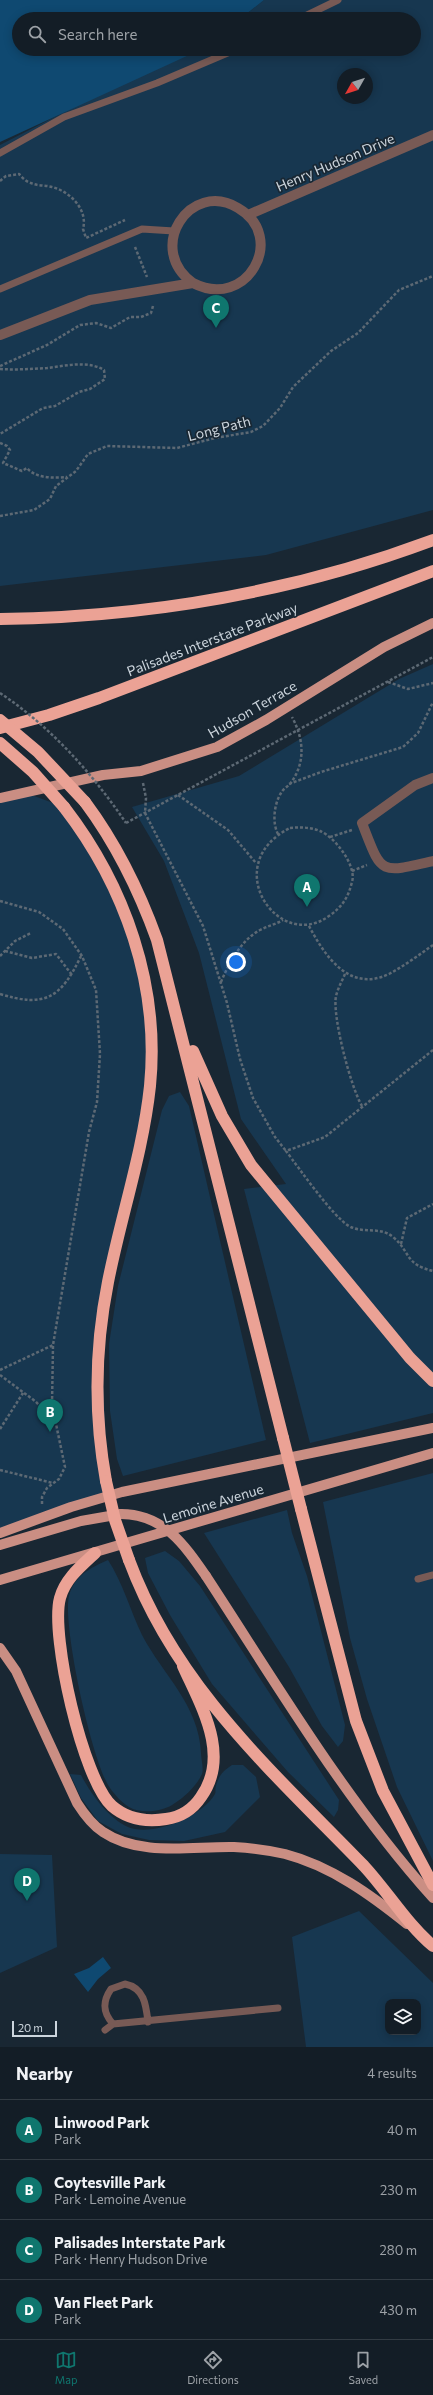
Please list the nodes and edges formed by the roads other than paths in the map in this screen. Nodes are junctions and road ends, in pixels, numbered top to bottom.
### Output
1 (338, 0) edge
2 (313, 12) edge
3 (221, 56) edge
4 (433, 135) edge
5 (0, 153) edge
6 (248, 215) junction
7 (174, 231) junction
8 (193, 283) junction
9 (0, 289) edge
10 (0, 335) edge
11 (433, 540) edge
12 (433, 571) edge
13 (0, 619) edge
14 (433, 623) edge
15 (0, 720) edge
16 (0, 728) edge
17 (0, 744) edge
18 (433, 778) edge
19 (0, 798) edge
20 (433, 861) edge
21 (180, 1022) junction
22 (433, 1381) edge
23 (433, 1428) edge
24 (433, 1453) edge
25 (0, 1533) edge
26 (0, 1545) edge
27 (95, 1553) junction
28 (433, 1574) edge
29 (418, 1579) dead end
30 (0, 1580) edge
31 (0, 1648) edge
32 (183, 1666) junction
33 (433, 1885) edge
34 (433, 1898) edge
35 (416, 1931) junction
36 (433, 1946) edge
37 (278, 2008) dead end
38 (148, 2022) junction
39 (113, 2024) junction
40 (105, 2030) dead end

1 - 2 lane
3 - 5 lane
4 - 6 street, Henry Hudson Drive
6 - 7 street
6 - 8 street
7 - 8 street
7 - 9 lane
8 - 10 street
11 - 13 highway, Palisades Interstate Parkway
12 - 16 highway, Palisades Interstate Parkway
14 - 19 main road, Hudson Terrace
15 - 21 highway, bridge
17 - 32 highway, bridge
18 - 20 street
21 - 22 highway
21 - 33 highway, bridge
23 - 25 main road, Lemoine Avenue
24 - 27 main road, Lemoine Avenue
26 - 34 main road, bridge
27 - 30 main road, Lemoine Avenue
27 - 32 highway
28 - 29 lane
31 - 35 main road
32 - 35 highway
35 - 36 highway
37 - 38 lane
38 - 39 lane
38 - 39 lane
39 - 40 lane

